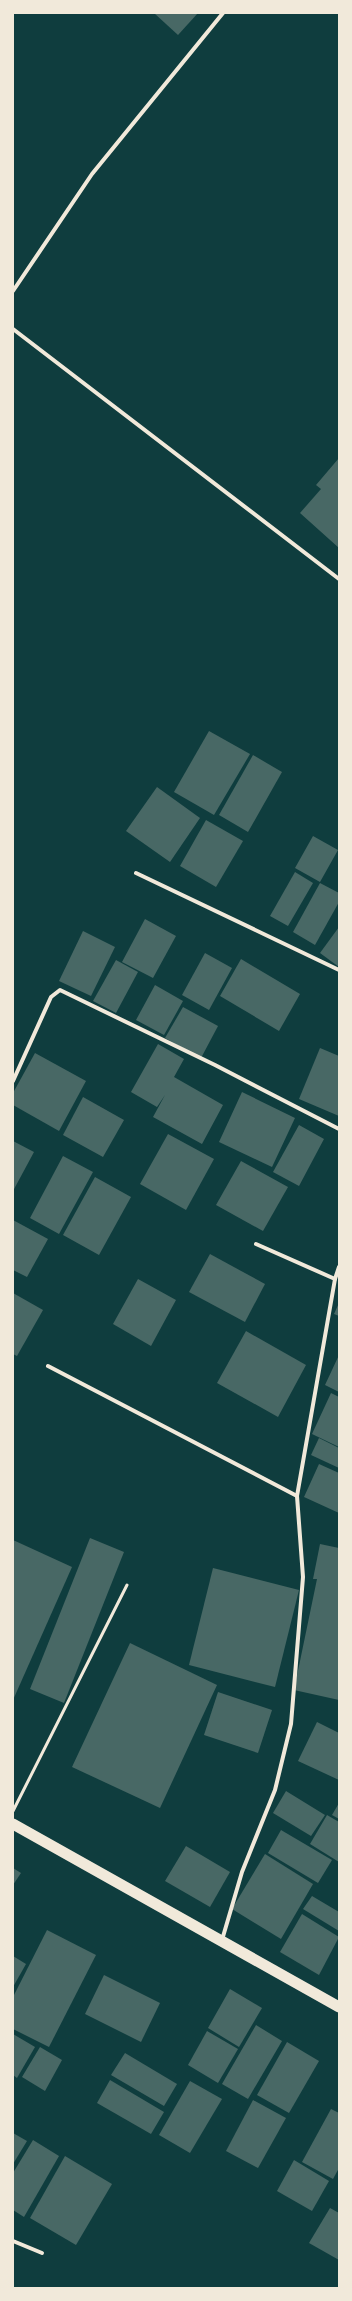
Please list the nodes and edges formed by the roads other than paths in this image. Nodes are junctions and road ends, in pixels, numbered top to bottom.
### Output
1 (223, 13) edge
2 (13, 290) edge
3 (13, 329) edge
4 (339, 579) edge
5 (136, 873) dead end
6 (339, 970) edge
7 (13, 1080) edge
8 (339, 1129) edge
9 (256, 1244) dead end
10 (339, 1267) edge
11 (335, 1279) junction
12 (48, 1366) dead end
13 (297, 1496) junction
14 (127, 1585) dead end
15 (13, 1811) edge
16 (13, 1824) edge
17 (221, 1942) junction
18 (339, 2007) edge
19 (13, 2241) edge
20 (42, 2253) dead end

1 - 2 street
3 - 4 street
5 - 6 street
7 - 8 street
9 - 11 street
10 - 11 street
11 - 13 street
12 - 13 street
13 - 17 street
14 - 15 lane
16 - 17 highway
17 - 18 highway
19 - 20 street

